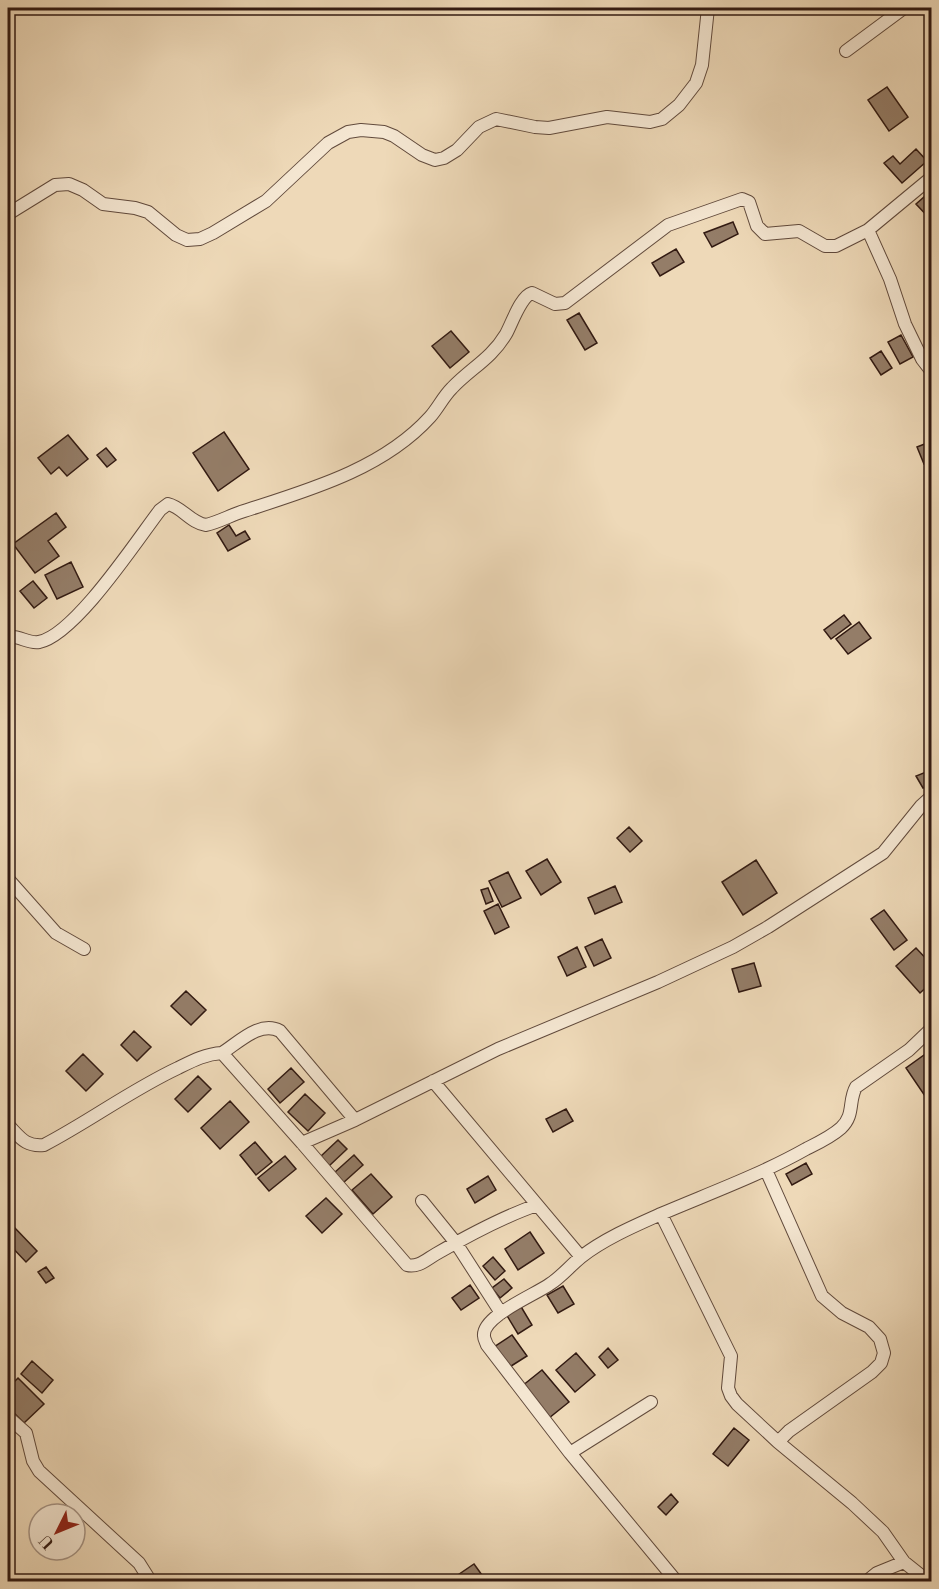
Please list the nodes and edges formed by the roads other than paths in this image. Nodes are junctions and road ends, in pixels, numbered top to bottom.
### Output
1 (708, 8) edge
2 (904, 8) edge
3 (846, 51) dead end
4 (932, 177) edge
5 (8, 214) edge
6 (868, 230) junction
7 (932, 372) edge
8 (8, 637) edge
9 (932, 796) edge
10 (8, 879) edge
11 (84, 949) dead end
12 (932, 1028) edge
13 (222, 1053) junction
14 (433, 1081) junction
15 (355, 1120) junction
16 (8, 1125) edge
17 (302, 1143) junction
18 (766, 1170) junction
19 (422, 1201) dead end
20 (537, 1205) junction
21 (661, 1214) junction
22 (456, 1243) junction
23 (581, 1257) junction
24 (501, 1313) junction
25 (651, 1402) dead end
26 (8, 1417) edge
27 (778, 1442) junction
28 (570, 1453) junction
29 (904, 1562) junction
30 (669, 1579) edge
31 (151, 1581) edge
32 (866, 1581) edge
33 (929, 1581) edge

1 - 5 street
2 - 3 street
4 - 6 street
6 - 7 street
6 - 8 street
9 - 14 street
10 - 11 street
12 - 18 street
13 - 15 street
13 - 16 street
13 - 17 street
14 - 15 street
14 - 20 street
15 - 17 street
17 - 22 street
18 - 21 street
18 - 27 street
19 - 22 street
20 - 22 street
20 - 23 street
21 - 23 street
21 - 27 street
22 - 24 street
23 - 24 street
24 - 28 street
25 - 28 street
26 - 31 street
27 - 29 street
28 - 30 street
29 - 32 street
29 - 33 street

